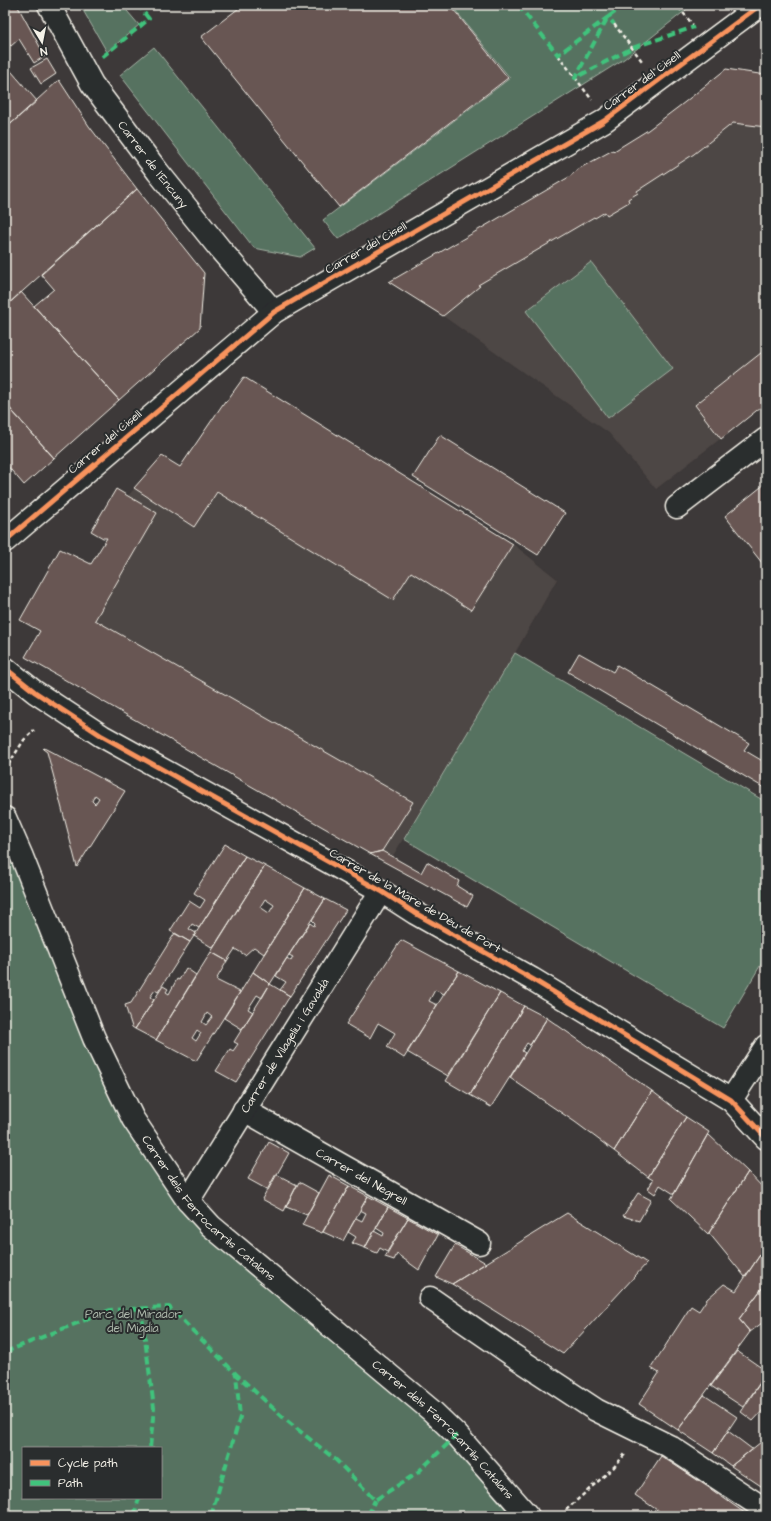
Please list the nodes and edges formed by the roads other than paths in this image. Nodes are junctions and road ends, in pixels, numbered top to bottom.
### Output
1 (49, 5) edge
2 (760, 5) edge
3 (274, 312) junction
4 (766, 439) edge
5 (677, 507) dead end
6 (5, 541) edge
7 (5, 668) edge
8 (5, 818) edge
9 (381, 891) junction
10 (766, 1046) edge
11 (731, 1100) junction
12 (244, 1110) junction
13 (766, 1138) edge
14 (188, 1201) junction
15 (479, 1243) dead end
16 (430, 1298) dead end
17 (766, 1510) edge
18 (528, 1516) edge

1 - 3 street, Carrer de l'Encuny
2 - 3 street, Carrer del Cisell
3 - 6 street, Carrer del Cisell
4 - 5 street
7 - 9 street, Carrer de la Mare de Déu de Port
8 - 14 street, Carrer dels Ferrocarrils Catalans
9 - 11 street, Carrer de la Mare de Déu de Port
9 - 12 street, Carrer de Vilageliu i Gavaldà
10 - 11 street
11 - 13 street, Carrer de la Mare de Déu de Port
12 - 14 street, Carrer de Vilageliu i Gavaldà
12 - 15 street, Carrer del Negrell
14 - 18 street, Carrer dels Ferrocarrils Catalans
16 - 17 street

